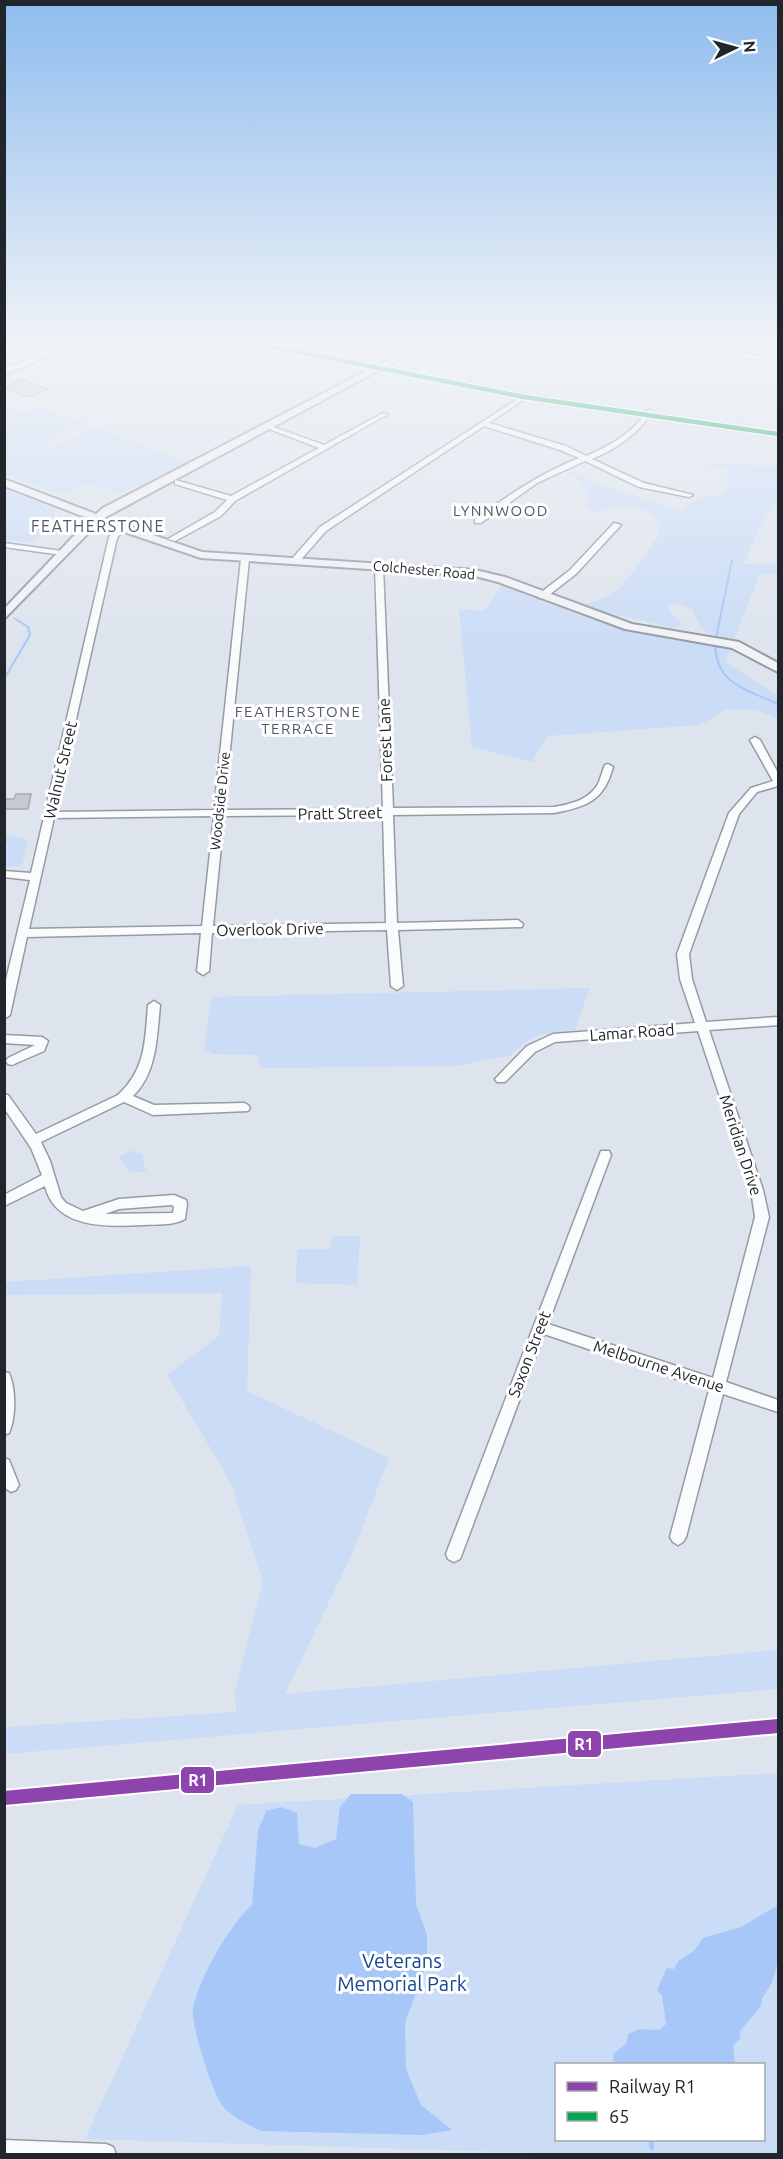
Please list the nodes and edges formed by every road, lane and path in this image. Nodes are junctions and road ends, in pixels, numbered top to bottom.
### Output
1 (232, 444) edge
2 (318, 444) edge
3 (333, 444) edge
4 (455, 444) edge
5 (550, 444) edge
6 (617, 444) edge
7 (327, 447) junction
8 (584, 458) junction
9 (4, 482) edge
10 (178, 483) dead end
11 (689, 495) dead end
12 (232, 499) junction
13 (95, 518) junction
14 (478, 521) dead end
15 (617, 525) dead end
16 (122, 528) junction
17 (172, 539) dead end
18 (4, 545) edge
19 (62, 552) junction
20 (245, 559) junction
21 (294, 562) junction
22 (379, 566) junction
23 (542, 596) junction
24 (4, 616) edge
25 (778, 668) edge
26 (755, 740) dead end
27 (608, 767) dead end
28 (778, 782) edge
29 (387, 812) junction
30 (219, 814) junction
31 (49, 815) junction
32 (4, 874) edge
33 (34, 878) junction
34 (518, 924) dead end
35 (392, 927) junction
36 (207, 930) junction
37 (22, 933) junction
38 (203, 971) dead end
39 (397, 986) dead end
40 (154, 1005) dead end
41 (4, 1015) edge
42 (778, 1021) edge
43 (702, 1027) junction
44 (4, 1039) edge
45 (12, 1061) dead end
46 (501, 1079) dead end
47 (124, 1097) junction
48 (4, 1098) edge
49 (244, 1108) dead end
50 (32, 1141) junction
51 (605, 1155) dead end
52 (48, 1178) junction
53 (4, 1201) edge
54 (83, 1217) junction
55 (540, 1327) junction
56 (4, 1378) edge
57 (719, 1386) junction
58 (778, 1407) edge
59 (4, 1428) edge
60 (4, 1465) edge
61 (11, 1485) dead end
62 (678, 1537) dead end
63 (454, 1554) dead end
64 (4, 2150) edge
65 (106, 2154) edge

1 - 13 street
2 - 7 street
3 - 7 street
4 - 21 street
5 - 8 street
6 - 8 street
7 - 12 street
8 - 11 street
8 - 14 street
9 - 13 street, Colchester Road
10 - 12 street
12 - 17 street
13 - 16 street, Colchester Road
13 - 19 street
15 - 23 street
16 - 20 street, Colchester Road
16 - 31 street, Walnut Street
18 - 19 street
19 - 24 street
20 - 21 street, Colchester Road
20 - 30 street, Woodside Drive
21 - 22 street, Colchester Road
22 - 23 street, Colchester Road
22 - 29 street, Forest Lane
23 - 25 street, Colchester Road
26 - 28 street
27 - 29 street, Pratt Street
28 - 43 street, Meridian Drive
29 - 30 street, Pratt Street
29 - 35 street, Forest Lane
30 - 31 street, Pratt Street
30 - 36 street, Woodside Drive
31 - 33 street, Walnut Street
32 - 33 street
33 - 37 street, Walnut Street
34 - 35 street, Overlook Drive
35 - 36 street, Overlook Drive
35 - 39 street, Forest Lane
36 - 37 street, Overlook Drive
36 - 38 street, Woodside Drive
37 - 41 street, Walnut Street
40 - 47 street
42 - 43 street, Lamar Road
43 - 46 street, Lamar Road
43 - 57 street, Meridian Drive
44 - 45 street
47 - 49 street
47 - 50 street
48 - 50 street
50 - 52 street
51 - 55 street, Saxon Street
52 - 53 street
52 - 54 street
54 - 54 street
55 - 57 street, Melbourne Avenue
55 - 63 street, Saxon Street
56 - 59 street
57 - 58 street, Melbourne Avenue
57 - 62 street, Meridian Drive
60 - 61 street
64 - 65 street

